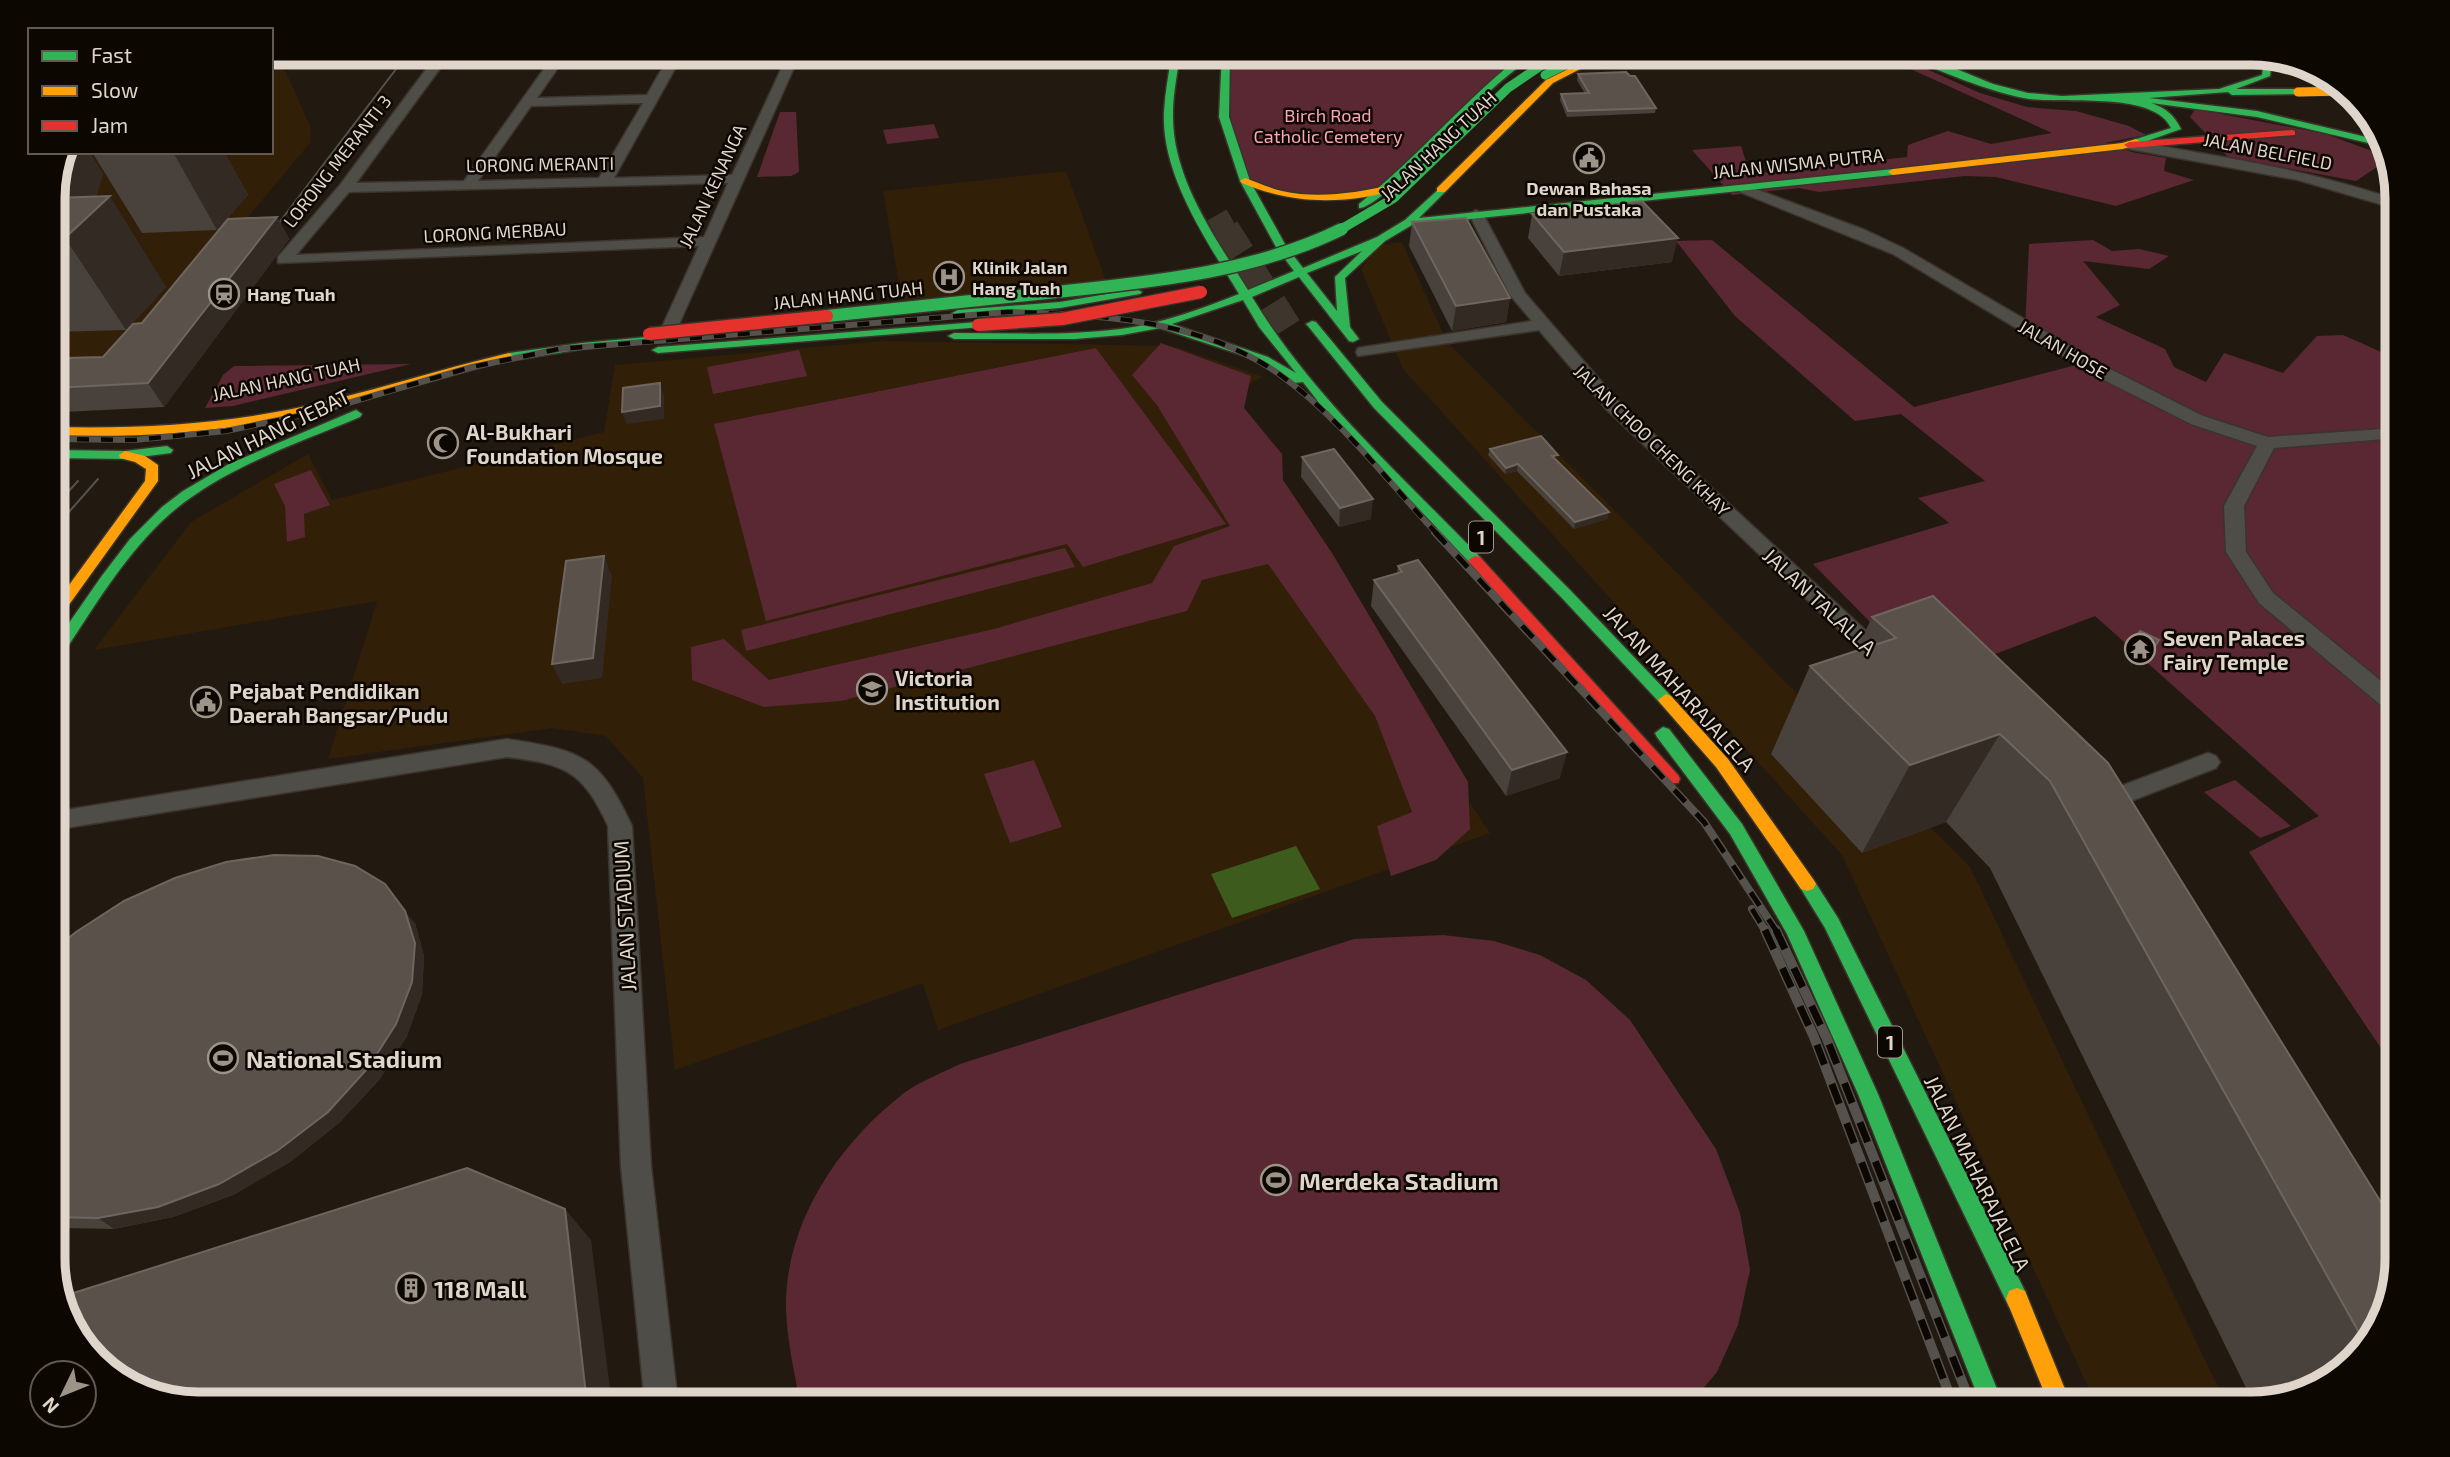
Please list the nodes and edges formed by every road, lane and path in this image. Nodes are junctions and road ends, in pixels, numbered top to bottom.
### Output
1 (436, 65) edge
2 (554, 65) edge
3 (671, 65) edge
4 (789, 65) edge
5 (1175, 65) edge
6 (1190, 65) edge
7 (1226, 65) edge
8 (1515, 65) edge
9 (1536, 65) edge
10 (1566, 65) edge
11 (1583, 65) edge
12 (1936, 65) edge
13 (1941, 65) edge
14 (1954, 65) edge
15 (2266, 66) edge
16 (1190, 71) dead end
17 (1955, 73) junction
18 (1990, 86) junction
19 (2332, 91) edge
20 (2220, 92) junction
21 (2129, 98) junction
22 (652, 99) junction
23 (2089, 100) junction
24 (528, 102) junction
25 (2202, 140) junction
26 (2373, 141) edge
27 (2129, 145) junction
28 (2375, 147) edge
29 (2219, 161) junction
30 (736, 179) junction
31 (1245, 181) junction
32 (604, 182) junction
33 (468, 185) junction
34 (345, 188) junction
35 (1391, 188) junction
36 (1745, 189) junction
37 (2385, 200) edge
38 (1429, 204) junction
39 (1259, 211) junction
40 (1474, 214) junction
41 (1409, 222) junction
42 (1204, 227) junction
43 (1250, 230) dead end
44 (1232, 234) tunnel mouth
45 (1381, 239) junction
46 (708, 241) junction
47 (1281, 247) junction
48 (283, 260) joint
49 (1229, 269) junction
50 (1301, 274) junction
51 (1145, 290) junction
52 (1110, 297) junction
53 (1245, 297) junction
54 (1305, 305) dead end
55 (1271, 309) dead end
56 (1331, 314) junction
57 (1161, 324) junction
58 (1311, 324) dead end
59 (1263, 325) junction
60 (1541, 325) junction
61 (1343, 327) junction
62 (893, 332) junction
63 (746, 337) junction
64 (665, 338) junction
65 (1364, 352) junction
66 (1381, 372) dead end
67 (1324, 401) junction
68 (370, 407) junction
69 (65, 432) edge
70 (75, 432) junction
71 (2385, 434) edge
72 (262, 435) dead end
73 (2267, 443) junction
74 (189, 448) dead end
75 (65, 454) edge
76 (125, 456) junction
77 (1738, 524) joint
78 (65, 600) edge
79 (65, 640) edge
80 (1641, 649) dead end
81 (1895, 671) edge
82 (2385, 696) edge
83 (1673, 708) junction
84 (1648, 716) dead end
85 (2208, 762) dead end
86 (2083, 810) edge
87 (65, 819) edge
88 (1754, 855) junction
89 (661, 1392) edge
90 (1987, 1392) edge
91 (2055, 1392) edge

1 - 34 street, LORONG MERANTI 3
2 - 24 street
3 - 22 street
4 - 30 street, JALAN KENANGA
5 - 42 main road
6 - 16 main road
7 - 31 main road
8 - 35 main road, JALAN HANG TUAH
9 - 70 main road, JALAN HANG TUAH, bridge
10 - 62 main road, JALAN HANG TUAH, bridge
11 - 38 main road
12 - 17 main road
13 - 17 main road
14 - 18 main road
15 - 20 main road
17 - 18 main road
18 - 23 main road
19 - 20 main road, bridge
20 - 21 main road
21 - 23 main road
21 - 26 main road
22 - 24 street
22 - 32 street
23 - 27 main road
24 - 33 street
25 - 27 main road
25 - 28 main road
25 - 29 street
27 - 29 street, JALAN BELFIELD
27 - 36 main road, JALAN WISMA PUTRA
29 - 37 street, JALAN BELFIELD
30 - 32 street, LORONG MERANTI
30 - 46 street, JALAN KENANGA
31 - 35 main road
31 - 39 main road
32 - 33 street, LORONG MERANTI
33 - 34 street, LORONG MERANTI
34 - 48 street, LORONG MERANTI 3
35 - 47 main road, JALAN HANG TUAH
36 - 40 main road, JALAN WISMA PUTRA
36 - 73 street, JALAN HOSE
38 - 40 main road, JALAN WISMA PUTRA
38 - 41 main road
39 - 43 main road
39 - 47 main road
40 - 41 main road, JALAN WISMA PUTRA
40 - 60 street, JALAN CHOO CHENG KHAY
41 - 45 main road
42 - 44 main road
42 - 49 main road
42 - 52 main road
45 - 50 main road, JALAN HANG TUAH
45 - 61 main road
46 - 48 street, LORONG MERBAU
46 - 64 street, JALAN KENANGA
47 - 49 main road, JALAN HANG TUAH
47 - 50 main road
49 - 51 main road, JALAN HANG TUAH
49 - 53 main road
50 - 53 main road, JALAN HANG TUAH
50 - 56 main road
51 - 52 main road, JALAN HANG TUAH
51 - 57 main road
52 - 63 main road, JALAN HANG TUAH
53 - 57 main road, JALAN HANG TUAH
53 - 59 main road
54 - 56 main road
55 - 59 main road
56 - 61 main road
57 - 62 main road, JALAN HANG TUAH
57 - 67 main road
58 - 83 main road, JALAN MAHARAJALELA / 1
59 - 67 main road
60 - 65 street
60 - 77 street, JALAN CHOO CHENG KHAY
61 - 65 main road
62 - 63 main road, JALAN HANG TUAH
63 - 64 main road, JALAN HANG TUAH
63 - 68 main road, JALAN HANG TUAH
64 - 70 main road, JALAN HANG TUAH
65 - 66 main road
67 - 88 main road
68 - 72 main road, JALAN HANG TUAH
68 - 79 main road, JALAN HANG JEBAT
69 - 70 main road, JALAN HANG TUAH
71 - 73 street, JALAN HOSE
73 - 82 street
74 - 76 main road
75 - 76 main road
76 - 78 main road, JALAN HANG JEBAT
77 - 81 street, JALAN TALALLA
80 - 83 main road
83 - 91 main road, JALAN MAHARAJALELA / 1
84 - 88 main road, JALAN MAHARAJALELA / 1
85 - 86 street
87 - 89 street, JALAN STADIUM
88 - 90 main road, JALAN MAHARAJALELA / 1

